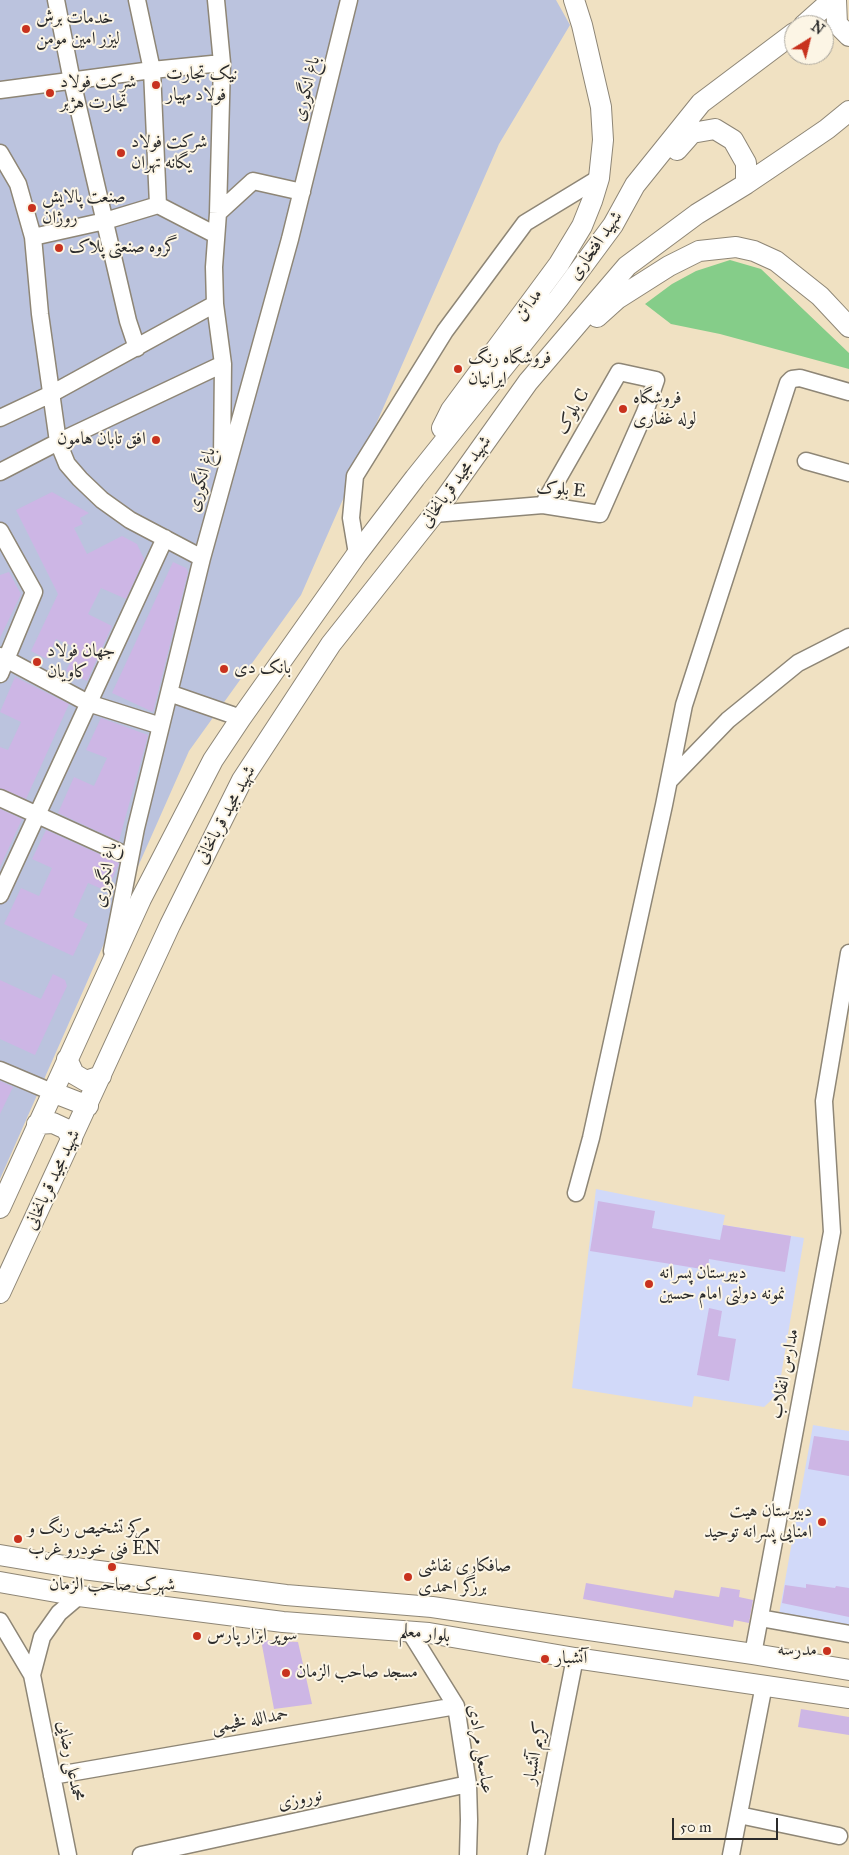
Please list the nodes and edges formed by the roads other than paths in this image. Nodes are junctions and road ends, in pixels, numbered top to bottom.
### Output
1 (56, 0) edge
2 (137, 0) edge
3 (216, 0) edge
4 (349, 0) edge
5 (574, 0) edge
6 (834, 0) edge
7 (816, 15) edge
8 (849, 36) edge
9 (784, 41) edge
10 (222, 63) junction
11 (152, 70) junction
12 (72, 81) junction
13 (0, 90) edge
14 (849, 111) edge
15 (0, 153) edge
16 (599, 178) junction
17 (746, 184) junction
18 (636, 186) junction
19 (302, 192) junction
20 (158, 205) junction
21 (218, 212) junction
22 (105, 221) junction
23 (216, 235) junction
24 (33, 237) junction
25 (215, 304) junction
26 (849, 327) edge
27 (137, 348) junction
28 (223, 364) junction
29 (656, 380) joint
30 (528, 382) junction
31 (849, 392) edge
32 (51, 394) junction
33 (0, 418) edge
34 (58, 442) junction
35 (806, 461) dead end
36 (0, 472) edge
37 (849, 473) edge
38 (415, 478) junction
39 (221, 485) junction
40 (543, 505) junction
41 (434, 514) junction
42 (0, 532) edge
43 (165, 538) junction
44 (357, 554) junction
45 (202, 558) junction
46 (849, 637) edge
47 (4, 657) edge
48 (0, 674) edge
49 (169, 693) junction
50 (88, 703) junction
51 (241, 718) junction
52 (161, 726) junction
53 (669, 781) junction
54 (0, 798) edge
55 (36, 814) junction
56 (130, 857) junction
57 (0, 895) edge
58 (849, 953) edge
59 (107, 973) junction
60 (67, 1059) junction
61 (0, 1070) edge
62 (101, 1076) junction
63 (52, 1092) junction
64 (88, 1106) junction
65 (37, 1124) junction
66 (72, 1139) junction
67 (576, 1193) dead end
68 (0, 1208) edge
69 (0, 1293) edge
70 (0, 1555) edge
71 (0, 1582) edge
72 (79, 1596) junction
73 (760, 1618) junction
74 (0, 1621) edge
75 (410, 1632) junction
76 (849, 1634) edge
77 (753, 1654) junction
78 (575, 1658) junction
79 (849, 1670) edge
80 (32, 1676) junction
81 (764, 1685) junction
82 (849, 1698) edge
83 (456, 1706) junction
84 (52, 1776) junction
85 (468, 1784) junction
86 (739, 1815) junction
87 (839, 1836) dead end
88 (68, 1855) edge
89 (140, 1855) edge
90 (468, 1855) edge
91 (536, 1855) edge
92 (731, 1855) edge

1 - 12 street
2 - 11 street
3 - 10 street
4 - 19 street, باغ انگوری
5 - 16 main road, مدائن
6 - 7 main road
6 - 8 main road
9 - 18 main road, شهید افتخاری
10 - 11 street
10 - 21 street
11 - 12 street
11 - 20 street
12 - 13 street
12 - 22 street
14 - 17 main road, شهید افتخاری
15 - 24 street
16 - 38 main road, مدائن
16 - 44 street
17 - 18 main road
17 - 30 main road, شهید افتخاری
18 - 38 main road, شهید افتخاری
19 - 21 street
19 - 39 street, باغ انگوری
20 - 22 street
20 - 23 street
21 - 23 street
22 - 24 street
22 - 27 street
23 - 25 street
24 - 32 street
25 - 27 street
25 - 28 street
26 - 30 main road
27 - 32 street
28 - 34 street
28 - 39 street
29 - 40 street, بلوک C
29 - 40 street, بلوک E
30 - 41 main road, شهید مجید قربانخانی
31 - 53 street
32 - 33 street
32 - 34 street
34 - 36 street
34 - 43 street
35 - 37 street
38 - 44 main road, شهید مجید قربانخانی
39 - 45 street, باغ انگوری
40 - 41 street, بلوک E
41 - 62 main road, شهید مجید قربانخانی
42 - 47 street
43 - 45 street
43 - 50 street
44 - 51 main road, شهید مجید قربانخانی
45 - 49 street, باغ انگوری
46 - 53 street
47 - 48 street
47 - 50 street
49 - 51 street
49 - 52 street, باغ انگوری
50 - 52 street
50 - 55 street
51 - 59 main road, شهید مجید قربانخانی
52 - 56 street, باغ انگوری
53 - 67 street
54 - 55 street
55 - 56 street
55 - 57 street
56 - 59 street, باغ انگوری
58 - 73 street, مدارس انقلاب
59 - 60 main road, شهید مجید قربانخانی
60 - 62 main road
60 - 63 main road, شهید مجید قربانخانی
61 - 63 street
62 - 64 main road, شهید مجید قربانخانی
63 - 64 main road
63 - 65 main road, شهید مجید قربانخانی
64 - 66 main road, شهید مجید قربانخانی
65 - 66 main road
65 - 68 main road, شهید مجید قربانخانی
66 - 69 main road, شهید مجید قربانخانی
70 - 77 main road, بلوار معلم
71 - 72 main road, بلوار معلم
72 - 75 main road, بلوار معلم
72 - 80 street
73 - 76 street
73 - 77 street, مدارس انقلاب
74 - 80 street
75 - 78 main road, بلوار معلم
75 - 83 street, عباسعلی مرادی
77 - 79 main road, بلوار معلم
78 - 81 main road, بلوار معلم
78 - 91 street, کریم آتشبار
80 - 84 street, محمدعلی رضایی
81 - 82 main road, بلوار معلم
81 - 86 street
83 - 84 street, حمدالله فخیمی
83 - 85 street, عباسعلی مرادی
84 - 88 street, محمدعلی رضایی
85 - 89 street, نوروزی
85 - 90 street, عباسعلی مرادی
86 - 87 street
86 - 92 street

